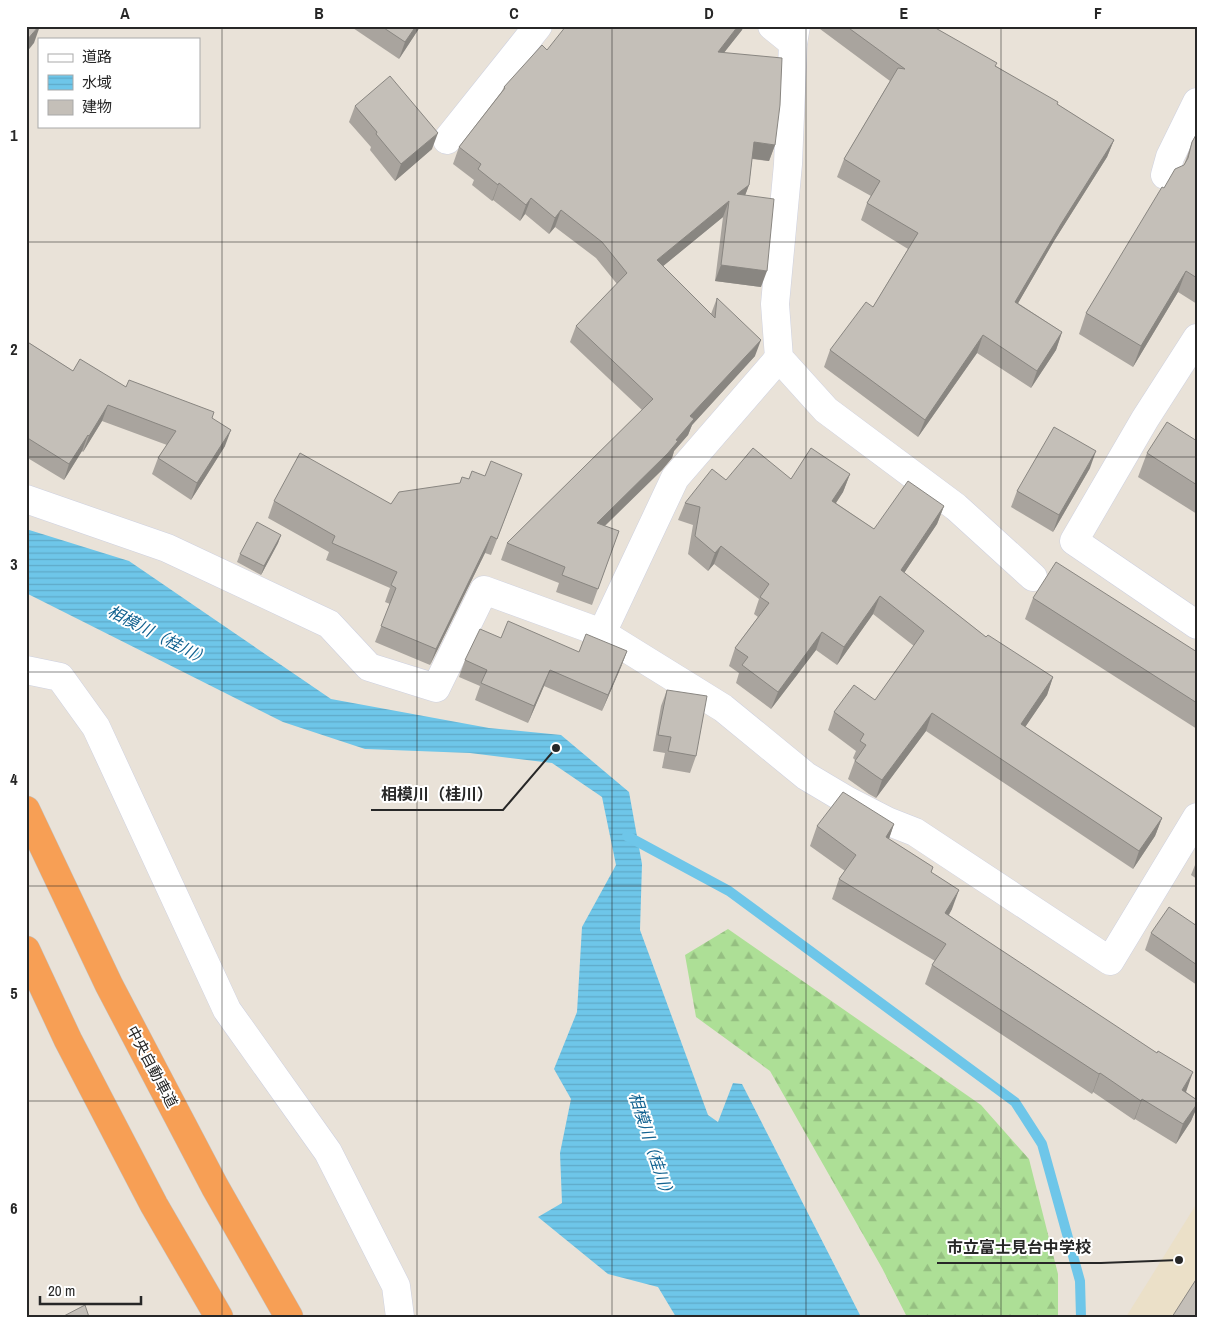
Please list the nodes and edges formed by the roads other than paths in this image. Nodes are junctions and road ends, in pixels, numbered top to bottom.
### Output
1 (538, 26) edge
2 (772, 26) edge
3 (795, 34) edge
4 (1197, 102) edge
5 (447, 140) dead end
6 (1165, 175) dead end
7 (1197, 338) edge
8 (779, 358) junction
9 (26, 499) edge
10 (1034, 577) dead end
11 (1197, 625) edge
12 (602, 633) junction
13 (26, 670) edge
14 (26, 810) edge
15 (1197, 817) edge
16 (26, 950) edge
17 (219, 1317) edge
18 (289, 1317) edge
19 (400, 1317) edge

1 - 5 street
2 - 3 street
3 - 8 street
4 - 6 street
7 - 11 street
8 - 10 street
8 - 12 street
9 - 12 street
12 - 15 street
13 - 19 street
14 - 18 highway, 中央自動車道
16 - 17 highway

